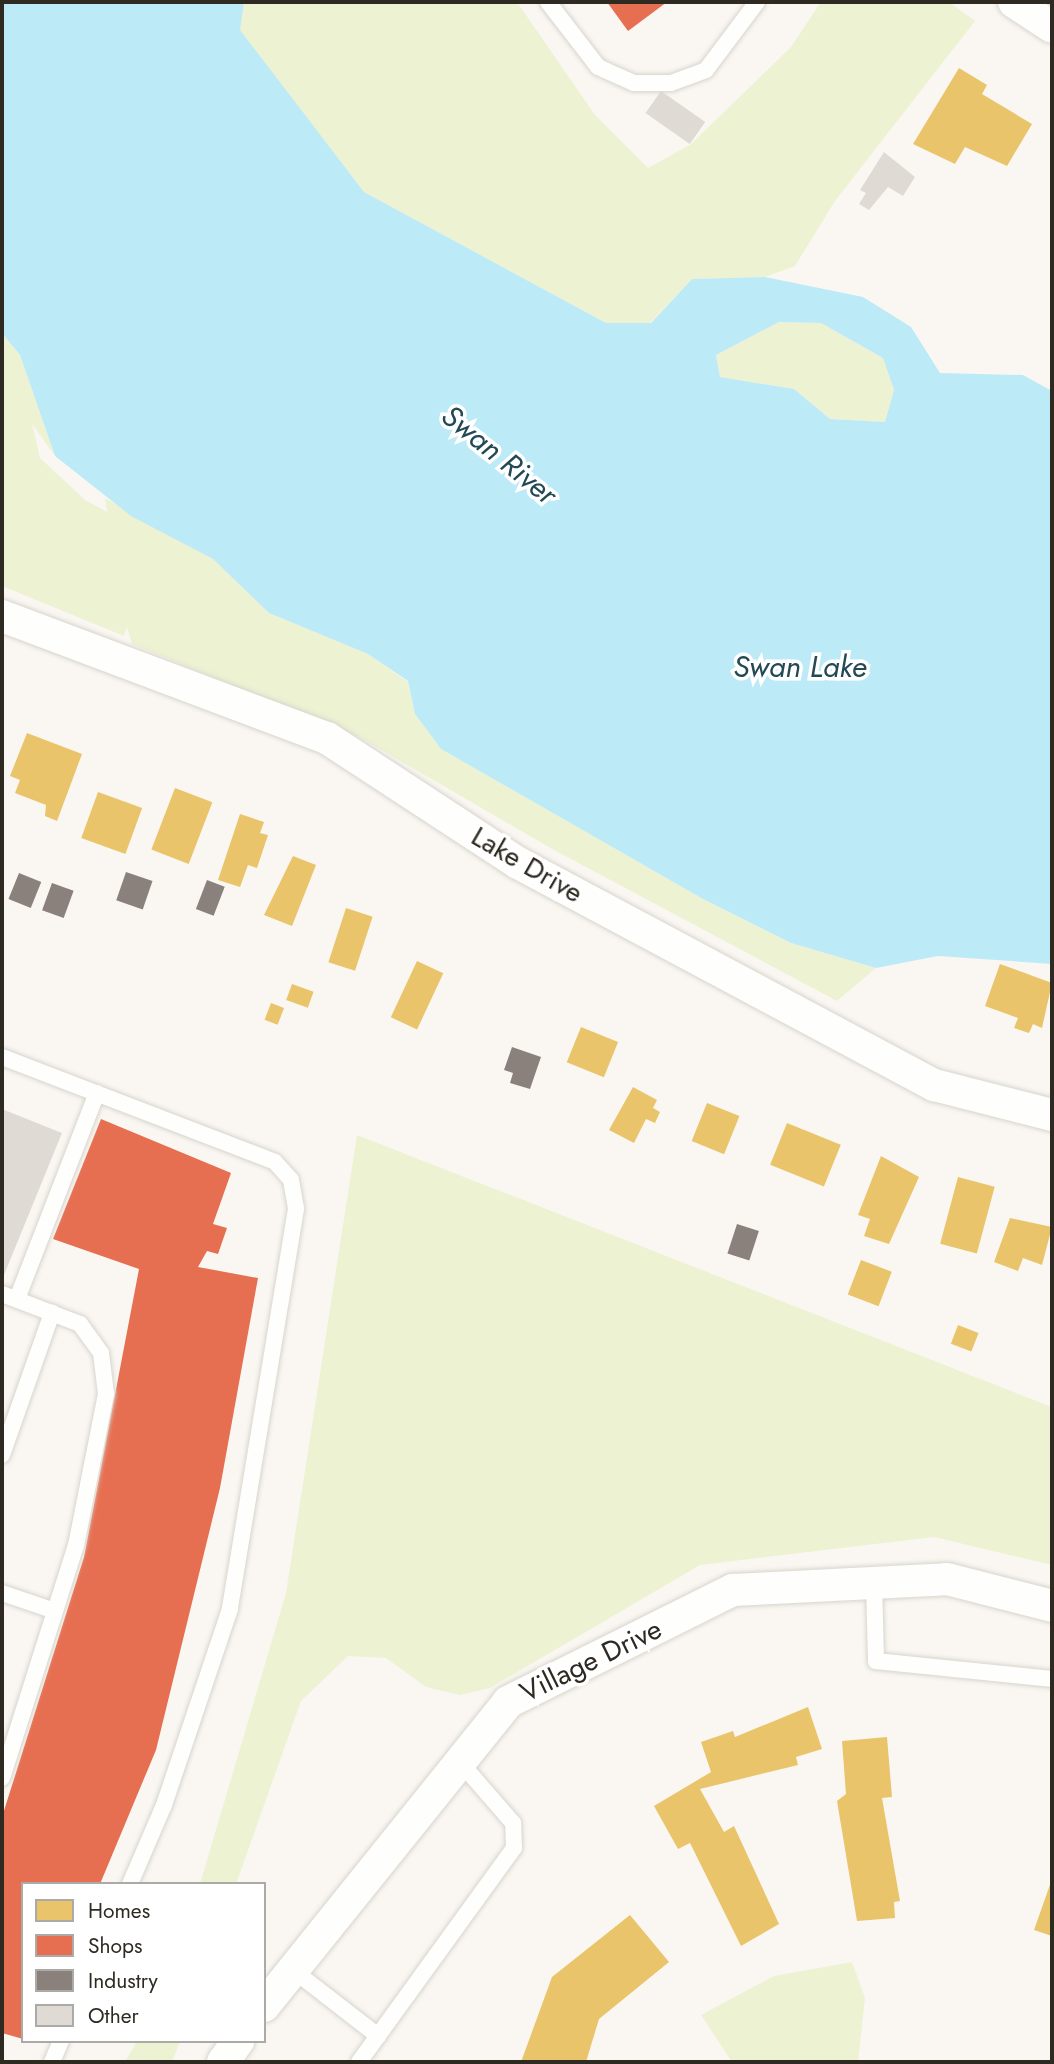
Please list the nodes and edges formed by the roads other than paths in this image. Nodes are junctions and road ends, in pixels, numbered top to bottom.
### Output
1 (548, 2) edge
2 (757, 2) edge
3 (1014, 2) edge
4 (1052, 26) edge
5 (2, 615) edge
6 (2, 1057) edge
7 (97, 1093) junction
8 (1052, 1115) edge
9 (9, 1297) edge
10 (51, 1313) junction
11 (2, 1455) edge
12 (874, 1583) junction
13 (2, 1593) edge
14 (1052, 1606) edge
15 (55, 1611) junction
16 (1052, 1679) edge
17 (460, 1762) junction
18 (2, 1778) edge
19 (131, 1882) edge
20 (293, 1970) junction
21 (266, 2004) edge
22 (378, 2036) junction
23 (60, 2043) edge
24 (237, 2043) edge
25 (52, 2062) edge
26 (223, 2062) edge
27 (359, 2062) edge

1 - 2 lane
3 - 4 street
5 - 8 street, Lake Drive
6 - 7 lane
7 - 9 lane
7 - 19 lane
9 - 10 lane
10 - 11 lane
10 - 15 lane
12 - 14 street, Village Drive
12 - 16 lane
12 - 17 street, Village Drive
13 - 15 lane
15 - 18 lane
17 - 20 street, Village Drive
17 - 22 lane
20 - 21 street, Village Drive
20 - 22 lane
22 - 27 lane
23 - 25 lane
24 - 26 street

